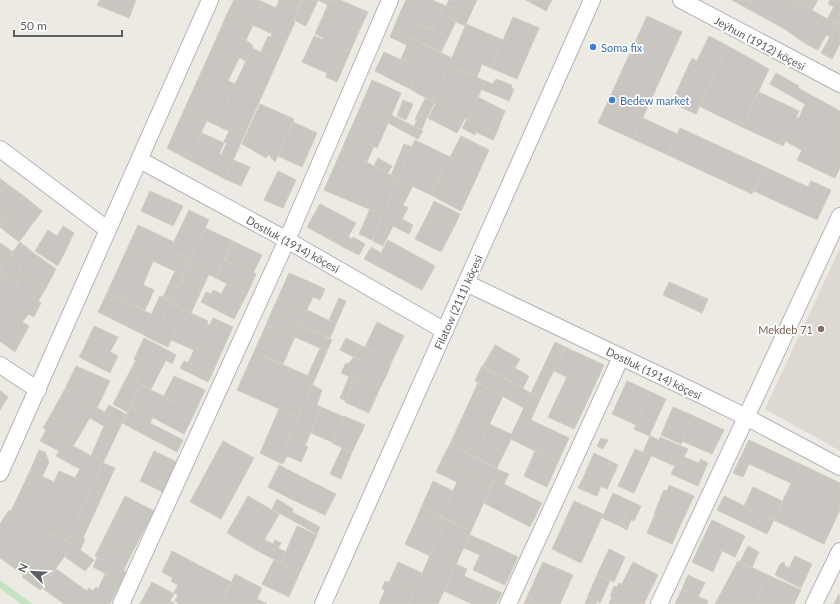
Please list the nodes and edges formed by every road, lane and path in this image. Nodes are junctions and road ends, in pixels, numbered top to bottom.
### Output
1 (210, 0) edge
2 (390, 0) edge
3 (592, 0) edge
4 (681, 0) edge
5 (840, 84) edge
6 (0, 149) edge
7 (140, 160) junction
8 (840, 216) edge
9 (108, 230) junction
10 (287, 240) junction
11 (466, 283) junction
12 (445, 331) junction
13 (621, 357) junction
14 (0, 365) edge
15 (38, 390) junction
16 (746, 417) junction
17 (840, 468) edge
18 (0, 473) edge
19 (840, 551) edge
20 (121, 604) edge
21 (323, 604) edge
22 (508, 604) edge
23 (659, 604) edge
24 (814, 604) edge

1 - 7 street
2 - 10 street
3 - 11 street, Filatow (2111) köçesi
4 - 5 street, Jeýhun (1912) köçesi
6 - 9 street
7 - 9 street
7 - 10 street, Dostluk (1914) köçesi
8 - 16 street
9 - 15 street
10 - 12 street, Dostluk (1914) köçesi
10 - 20 street
11 - 12 street, Filatow (2111) köçesi
11 - 13 street, Dostluk (1914) köçesi
12 - 21 street, Filatow (2111) köçesi
13 - 16 street, Dostluk (1914) köçesi
13 - 22 street
14 - 15 street
15 - 18 street
16 - 17 street, Dostluk (1914) köçesi
16 - 23 street
19 - 24 street

